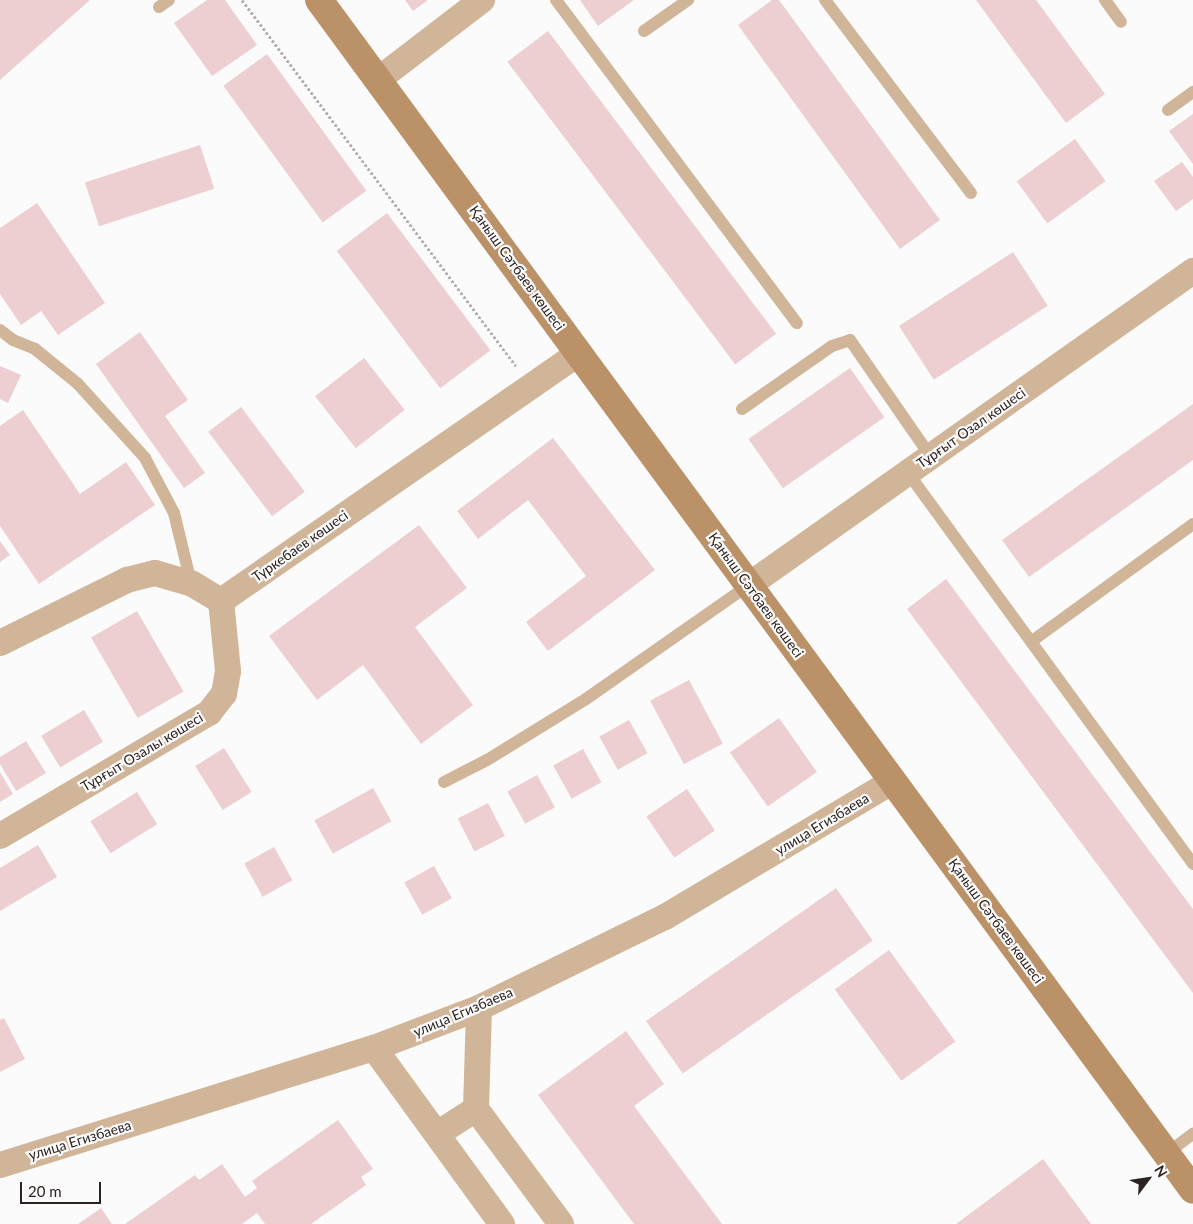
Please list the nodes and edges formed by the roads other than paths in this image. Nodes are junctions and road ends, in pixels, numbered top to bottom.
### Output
1 (319, 0) edge
2 (482, 0) edge
3 (556, 0) edge
4 (688, 0) edge
5 (825, 0) edge
6 (1105, 0) edge
7 (1121, 22) dead end
8 (644, 32) dead end
9 (378, 79) junction
10 (1193, 92) edge
11 (1168, 110) dead end
12 (971, 193) dead end
13 (1193, 271) edge
14 (797, 324) dead end
15 (0, 330) edge
16 (579, 353) junction
17 (742, 409) dead end
18 (931, 456) junction
19 (908, 473) junction
20 (1193, 524) edge
21 (192, 583) junction
22 (749, 585) junction
23 (221, 601) junction
24 (1032, 641) junction
25 (0, 642) edge
26 (893, 781) junction
27 (444, 782) dead end
28 (0, 836) edge
29 (1193, 864) edge
30 (479, 1008) junction
31 (374, 1048) junction
32 (476, 1108) junction
33 (437, 1134) junction
34 (1193, 1134) edge
35 (1166, 1154) junction
36 (0, 1165) edge
37 (1193, 1190) edge
38 (502, 1224) edge
39 (561, 1224) edge

1 - 9 main road, Қаныш Сәтбаев көшесі
2 - 9 street
3 - 14 lane
4 - 8 lane
5 - 12 lane
6 - 7 lane
9 - 16 main road, Қаныш Сәтбаев көшесі
10 - 11 lane
13 - 18 street, Тұрғыт Озал көшесі
15 - 21 lane
16 - 22 main road, Қаныш Сәтбаев көшесі
16 - 23 street, Түркебаев көшесі
17 - 18 lane
18 - 19 street, Тұрғыт Озал көшесі
19 - 22 street, Тұрғыт Озал көшесі
19 - 24 lane
20 - 24 lane
21 - 23 street
21 - 25 street
22 - 26 main road, Қаныш Сәтбаев көшесі
22 - 27 lane
23 - 28 street, Тұрғыт Озалы көшесі
24 - 29 lane
26 - 30 street, улица Егизбаева
26 - 35 main road, Қаныш Сәтбаев көшесі
30 - 31 street, улица Егизбаева
30 - 32 street
31 - 33 street
31 - 36 street, улица Егизбаева
32 - 33 street
32 - 39 street
33 - 38 street
34 - 35 lane
35 - 37 main road, Қаныш Сәтбаев көшесі

